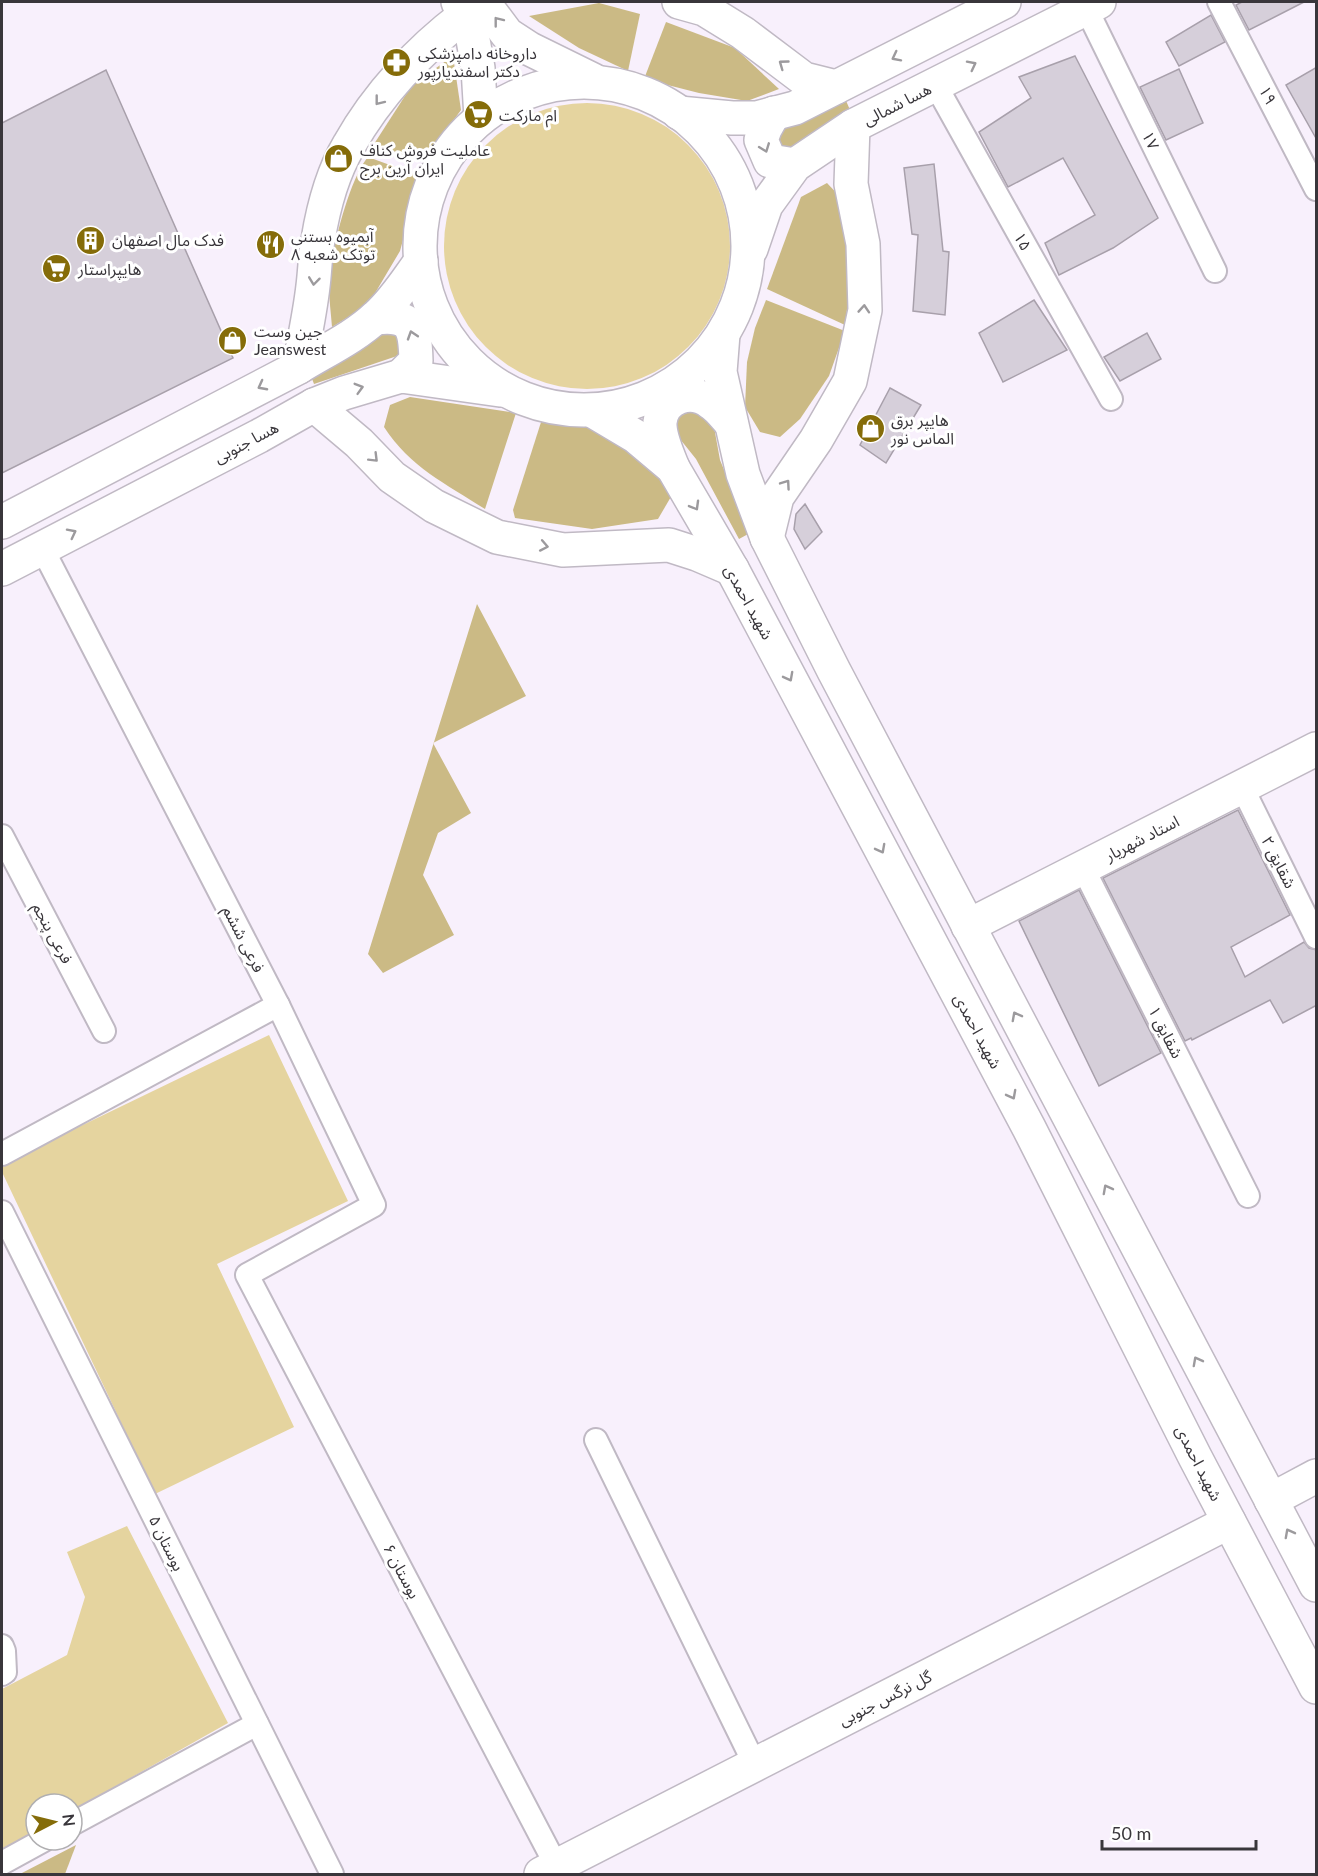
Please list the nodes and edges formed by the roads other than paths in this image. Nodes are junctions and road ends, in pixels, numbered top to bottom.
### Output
1 (679, 2) edge
2 (1004, 2) edge
3 (1219, 2) edge
4 (1093, 5) edge
5 (468, 6) edge
6 (966, 10) edge
7 (600, 83) junction
8 (936, 84) junction
9 (836, 87) junction
10 (669, 106) junction
11 (774, 113) junction
12 (481, 118) junction
13 (853, 126) junction
14 (795, 165) junction
15 (1317, 189) edge
16 (747, 260) junction
17 (421, 261) junction
18 (1215, 272) dead end
19 (376, 318) junction
20 (723, 334) junction
21 (299, 367) junction
22 (401, 376) junction
23 (507, 392) junction
24 (1111, 399) dead end
25 (314, 405) junction
26 (593, 411) junction
27 (731, 423) junction
28 (673, 468) junction
29 (2, 522) edge
30 (767, 538) junction
31 (42, 548) junction
32 (2, 569) edge
33 (732, 569) junction
34 (1317, 749) edge
35 (1242, 787) junction
36 (2, 836) edge
37 (1083, 868) junction
38 (968, 926) junction
39 (1317, 937) edge
40 (278, 1005) junction
41 (104, 1031) dead end
42 (2, 1154) edge
43 (1248, 1196) dead end
44 (2, 1212) edge
45 (247, 1275) joint
46 (596, 1440) dead end
47 (1317, 1476) edge
48 (1271, 1500) junction
49 (1229, 1522) junction
50 (1317, 1585) edge
51 (2, 1646) edge
52 (3, 1673) edge
53 (1317, 1687) edge
54 (257, 1724) junction
55 (755, 1765) junction
56 (84, 1818) edge
57 (24, 1851) edge
58 (2, 1863) edge
59 (549, 1871) edge
60 (332, 1875) edge

9 -> 1 main road
2 - 6 main road
3 - 15 street, ۱۹
8 -> 4 main road, هسا شمالی
4 - 18 street, ۱۷
7 -> 5 main road
5 - 12 main road
5 -> 21 main road
6 -> 9 main road
7 - 10 main road
7 - 12 main road
8 - 13 main road, هسا شمالی
8 - 24 street, ۱۵
9 - 11 main road
10 - 11 main road
10 - 16 main road
11 -> 14 main road
12 - 17 main road
13 - 14 main road, هسا شمالی
30 -> 13 main road
14 - 16 main road, هسا شمالی
16 - 20 main road
17 - 19 main road
17 - 23 main road
19 - 21 main road
22 -> 19 main road
20 - 26 main road
20 - 27 main road
21 -> 29 main road
22 - 23 main road, هسا جنوبی
25 -> 22 main road, هسا جنوبی
23 - 26 main road
31 -> 25 main road, هسا جنوبی
25 -> 33 main road
26 - 28 main road, شهید احمدی
27 - 28 main road
27 - 30 main road
28 -> 33 main road, شهید احمدی
30 - 38 main road
31 - 32 main road, هسا جنوبی
31 - 40 street, فرعی ششم
33 -> 49 main road, شهید احمدی
34 - 35 main road, استاد شهریار
35 - 37 main road, استاد شهریار
35 - 39 street, شقایق ۲
36 - 41 street, فرعی پنجم
37 - 38 main road, استاد شهریار
37 - 43 street, شقایق ۱
48 -> 38 main road
40 - 42 street
40 - 45 street, فرعی ششم
44 - 54 street, بوستان ۵
45 - 59 street, بوستان ۶
46 - 55 street
47 - 48 main road
50 -> 48 main road
49 - 53 main road, شهید احمدی
49 - 55 main road, گل نرگس جنوبی
51 - 52 street
54 - 56 street
54 - 60 street, بوستان ۵
55 - 59 main road, گل نرگس جنوبی
57 - 58 street

